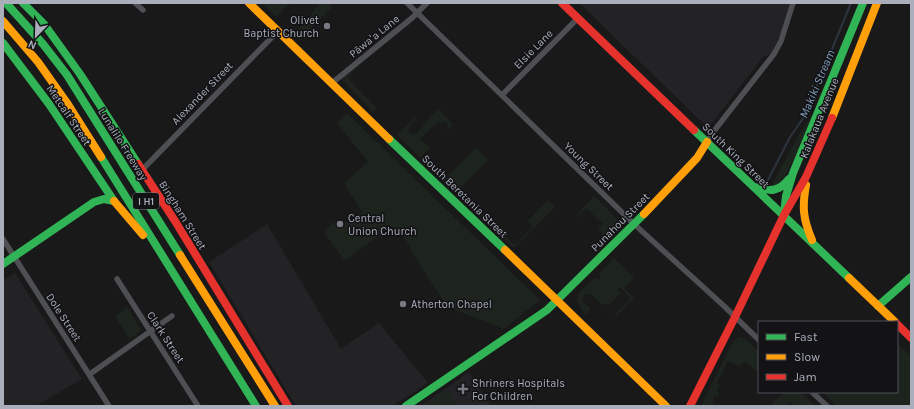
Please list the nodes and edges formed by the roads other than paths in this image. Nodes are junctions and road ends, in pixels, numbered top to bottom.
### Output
1 (6, 3) edge
2 (23, 3) edge
3 (136, 3) edge
4 (249, 3) edge
5 (407, 3) edge
6 (427, 3) edge
7 (562, 3) edge
8 (793, 3) edge
9 (863, 3) edge
10 (877, 3) edge
11 (143, 10) dead end
12 (417, 13) junction
13 (578, 18) junction
14 (3, 21) edge
15 (278, 31) junction
16 (3, 43) edge
17 (332, 83) junction
18 (502, 95) junction
19 (707, 142) junction
20 (142, 170) junction
21 (792, 173) junction
22 (807, 175) junction
23 (101, 184) junction
24 (754, 186) junction
25 (114, 201) junction
26 (94, 202) junction
27 (784, 216) junction
28 (634, 224) junction
29 (3, 239) edge
30 (815, 245) junction
31 (14, 256) junction
32 (3, 264) edge
33 (172, 272) junction
34 (911, 277) edge
35 (117, 278) dead end
36 (557, 301) junction
37 (878, 306) junction
38 (172, 316) dead end
39 (735, 317) junction
40 (894, 321) edge
41 (898, 325) edge
42 (150, 332) junction
43 (911, 338) edge
44 (758, 339) edge
45 (90, 374) junction
46 (813, 393) edge
47 (109, 406) edge
48 (198, 406) edge
49 (256, 406) edge
50 (275, 406) edge
51 (288, 406) edge
52 (406, 406) edge
53 (666, 406) edge
54 (690, 406) edge
55 (827, 406) edge

1 - 50 main road, Lunalilo Freeway / I H1
2 - 20 main road, Bingham Street
3 - 11 street
4 - 15 main road, South Beretania Street
5 - 12 street, Young Street
6 - 12 street, Pāwaʻa Lane
7 - 13 main road, South King Street
8 - 19 street, Punahou Street
9 - 21 main road, Kalakaua Avenue
10 - 22 main road, Kalakaua Avenue
12 - 17 street, Pāwaʻa Lane
12 - 18 street, Young Street
13 - 18 street, Elsie Lane
13 - 19 main road, South King Street
14 - 33 main road, I H1
15 - 17 main road, South Beretania Street
15 - 20 street, Alexander Street
16 - 23 main road, Metcalf Street
17 - 36 main road, South Beretania Street
18 - 28 street, Young Street
19 - 24 main road, South King Street
19 - 28 main road, Punahou Street
20 - 51 main road, Bingham Street
21 - 24 main road
21 - 27 main road, Kalakaua Avenue
22 - 27 main road, Kalakaua Avenue
22 - 30 main road
23 - 25 main road, Metcalf Street
23 - 26 main road
24 - 27 main road, South King Street
25 - 26 main road
25 - 33 main road, Metcalf Street
26 - 31 main road
27 - 30 main road, South King Street
27 - 39 main road, Kalakaua Avenue
28 - 36 main road, Punahou Street
28 - 39 street, Young Street
29 - 31 street, Dole Street
30 - 37 main road, South King Street
31 - 32 main road
31 - 45 street, Dole Street
33 - 49 main road, I H1
34 - 37 main road
35 - 42 street, Clark Street
36 - 52 main road, Punahou Street
36 - 53 main road, South Beretania Street
37 - 40 main road, South King Street
38 - 42 street
39 - 44 street, Young Street
39 - 54 main road, Kalakaua Avenue
41 - 43 main road
42 - 45 street
42 - 48 street, Clark Street
45 - 47 street, Dole Street
46 - 55 street

